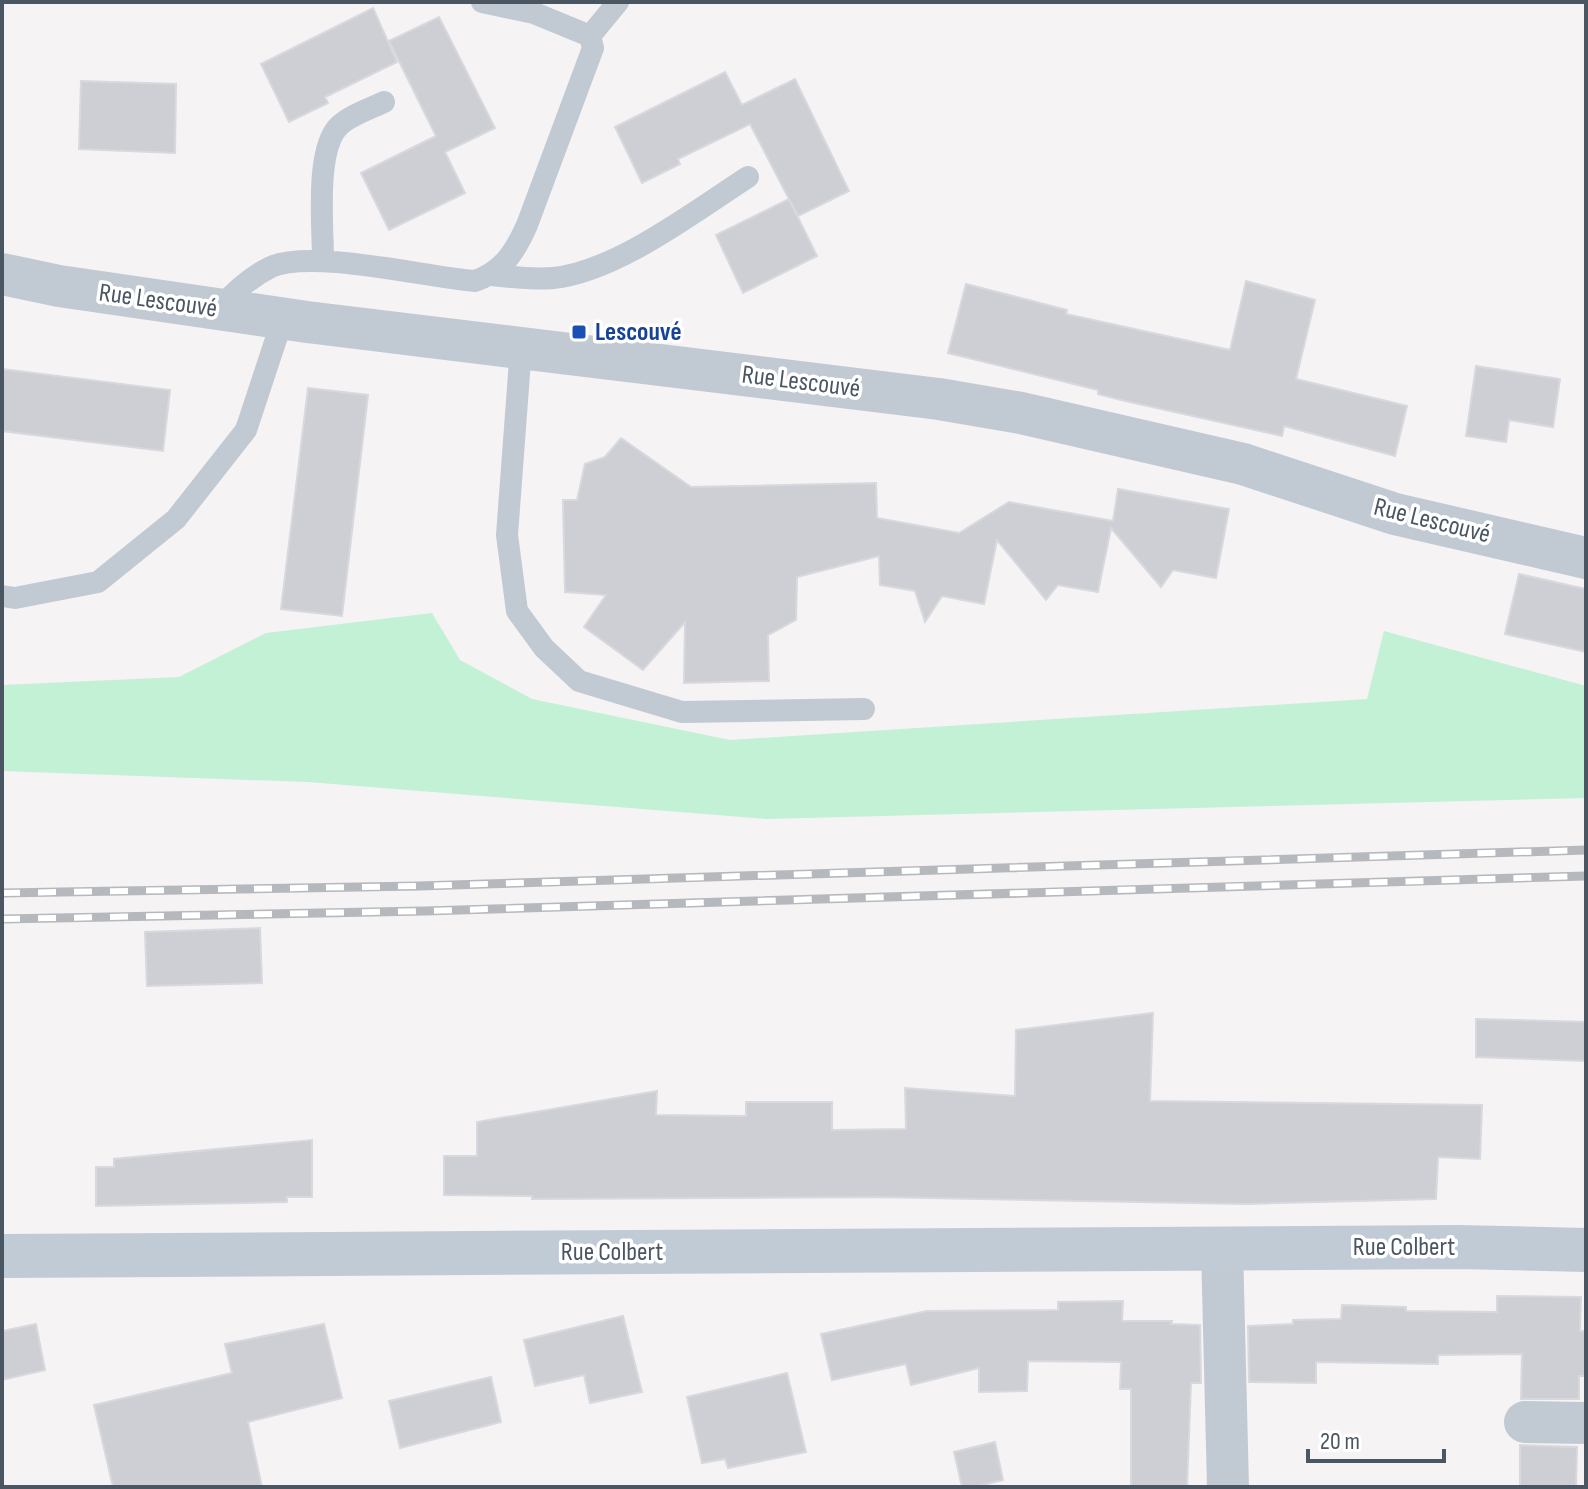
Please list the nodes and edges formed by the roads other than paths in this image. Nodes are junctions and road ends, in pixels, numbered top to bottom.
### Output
1 (482, 2) edge
2 (618, 2) edge
3 (590, 36) junction
4 (384, 102) dead end
5 (748, 177) dead end
6 (323, 260) junction
7 (2, 274) edge
8 (492, 275) junction
9 (218, 310) junction
10 (283, 318) junction
11 (521, 347) junction
12 (1586, 558) edge
13 (2, 596) edge
14 (864, 709) dead end
15 (1222, 1248) junction
16 (1586, 1250) edge
17 (2, 1256) edge
18 (1525, 1422) dead end
19 (1586, 1423) edge
20 (1228, 1487) edge

1 - 3 lane
2 - 3 lane
3 - 8 lane
4 - 6 lane
5 - 8 lane
6 - 8 lane
6 - 9 lane
7 - 9 street, Rue Lescouvé
9 - 10 street, Rue Lescouvé
10 - 11 street, Rue Lescouvé
10 - 13 lane
11 - 12 street, Rue Lescouvé
11 - 14 lane
15 - 16 street, Rue Colbert
15 - 17 street, Rue Colbert
15 - 20 street
18 - 19 street

